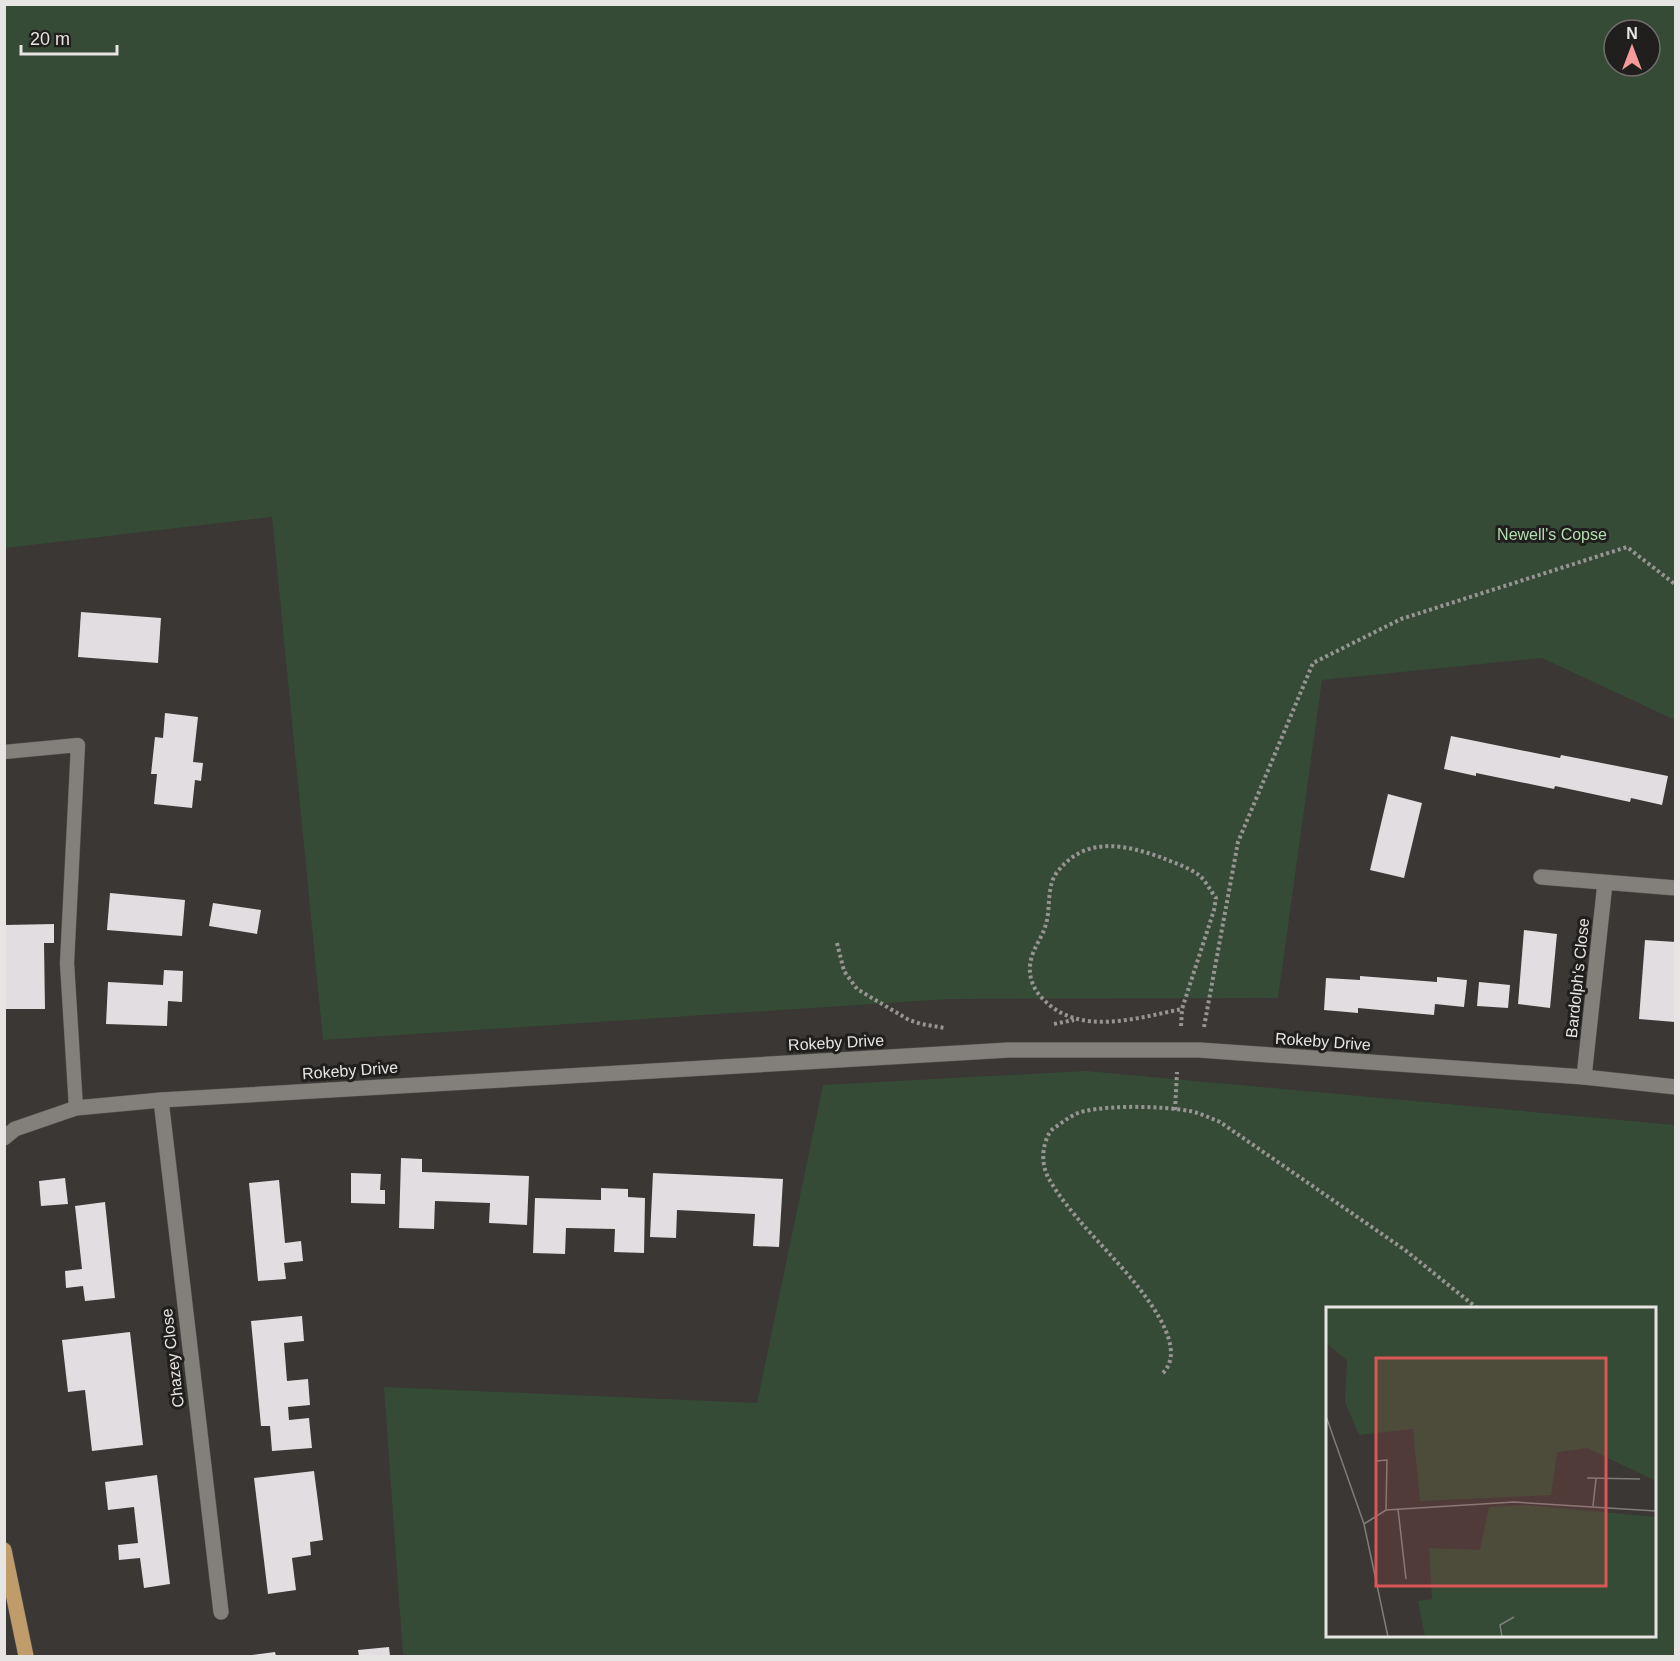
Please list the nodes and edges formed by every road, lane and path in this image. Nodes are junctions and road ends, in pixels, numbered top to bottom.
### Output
1 (1676, 585) edge
2 (4, 752) edge
3 (1541, 877) dead end
4 (1605, 883) junction
5 (1676, 888) edge
6 (837, 943) dead end
7 (1182, 1009) junction
8 (1074, 1020) junction
9 (1049, 1025) dead end
10 (954, 1029) dead end
11 (1200, 1050) junction
12 (1179, 1051) junction
13 (1584, 1077) junction
14 (1676, 1086) edge
15 (161, 1100) junction
16 (76, 1108) junction
17 (1175, 1110) junction
18 (4, 1138) edge
19 (1476, 1307) edge
20 (1163, 1373) dead end
21 (4, 1550) edge
22 (221, 1612) dead end
23 (26, 1656) edge

1 - 11 path
2 - 16 lane
3 - 4 street
4 - 5 street
4 - 13 street, Bardolph's Close
6 - 10 path
7 - 8 path
7 - 8 path
7 - 12 path
8 - 9 path
11 - 12 street, Rokeby Drive
11 - 13 street, Rokeby Drive
12 - 15 street, Rokeby Drive
12 - 17 path
13 - 14 street, Rokeby Drive
15 - 16 street, Rokeby Drive
15 - 22 street, Chazey Close
16 - 18 street, Rokeby Drive
17 - 19 path
17 - 20 path
21 - 23 main road

